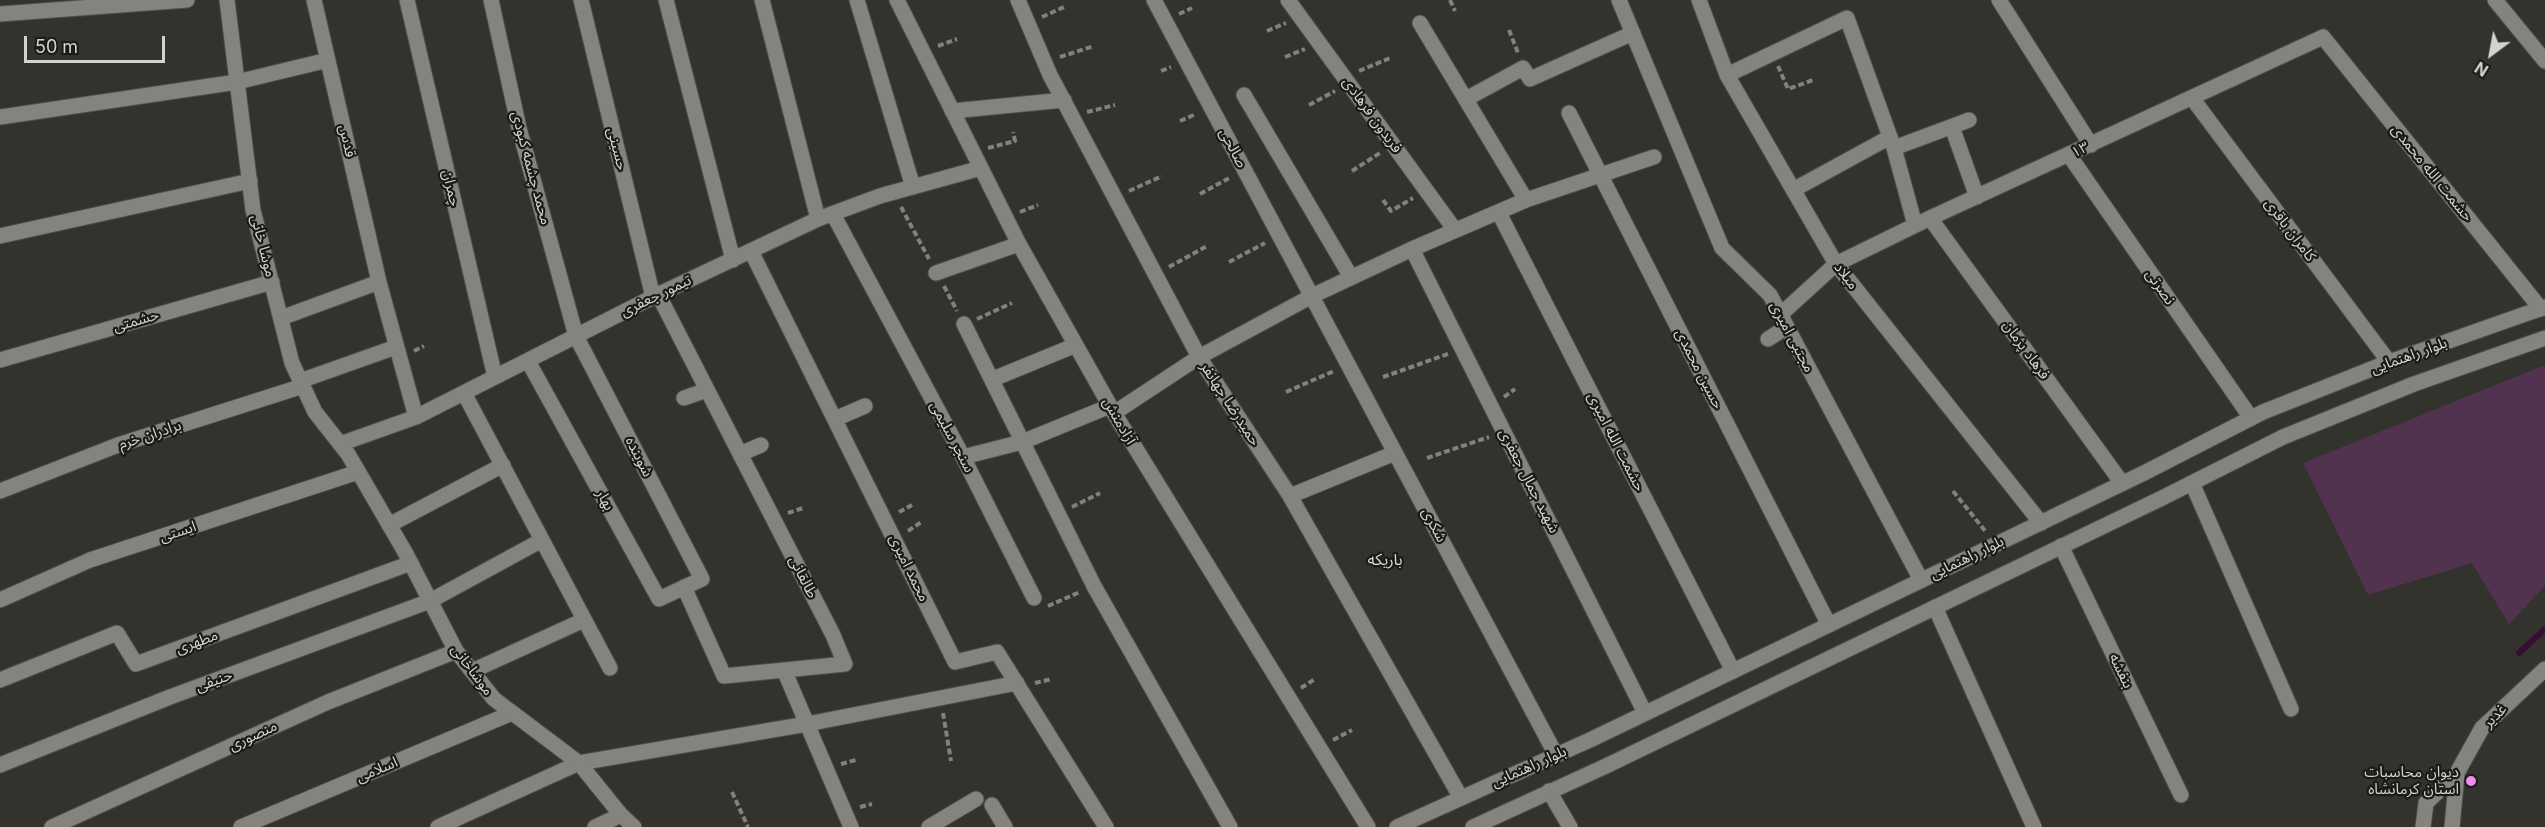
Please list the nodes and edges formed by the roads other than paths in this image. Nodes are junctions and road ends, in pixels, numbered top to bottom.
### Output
1 (187, 0) edge
2 (227, 0) edge
3 (314, 0) edge
4 (406, 0) edge
5 (491, 0) edge
6 (581, 0) edge
7 (666, 0) edge
8 (762, 0) edge
9 (857, 0) edge
10 (897, 0) edge
11 (1018, 0) edge
12 (1154, 0) edge
13 (1288, 0) edge
14 (1619, 0) edge
15 (1699, 0) edge
16 (1999, 0) edge
17 (2495, 0) edge
18 (0, 14) edge
19 (1420, 23) dead end
20 (1633, 33) junction
21 (2323, 37) joint
22 (328, 60) junction
23 (2545, 61) edge
24 (1726, 75) junction
25 (237, 82) junction
26 (1244, 95) dead end
27 (2192, 98) junction
28 (1466, 99) junction
29 (1064, 100) junction
30 (952, 111) junction
31 (1569, 113) dead end
32 (0, 117) edge
33 (1970, 120) dead end
34 (1952, 127) junction
35 (1892, 143) junction
36 (2091, 145) junction
37 (2069, 155) junction
38 (1654, 157) dead end
39 (981, 168) junction
40 (1600, 176) junction
41 (250, 181) junction
42 (913, 187) junction
43 (1793, 190) junction
44 (1977, 197) junction
45 (1526, 200) junction
46 (1499, 213) junction
47 (825, 217) junction
48 (1930, 218) junction
49 (1915, 225) junction
50 (1455, 230) junction
51 (0, 236) edge
52 (1019, 244) junction
53 (1412, 249) junction
54 (751, 251) junction
55 (733, 260) junction
56 (1836, 264) junction
57 (936, 273) dead end
58 (1351, 277) junction
59 (272, 282) junction
60 (379, 282) junction
61 (1312, 296) junction
62 (656, 297) junction
63 (2543, 308) edge
64 (281, 318) junction
65 (1783, 321) junction
66 (964, 324) road end
67 (576, 336) junction
68 (2545, 338) edge
69 (1768, 339) dead end
70 (1076, 345) junction
71 (396, 347) junction
72 (1199, 357) junction
73 (0, 360) edge
74 (528, 361) junction
75 (2389, 362) junction
76 (495, 377) junction
77 (993, 378) junction
78 (302, 384) junction
79 (707, 390) junction
80 (464, 393) junction
81 (684, 398) dead end
82 (865, 405) dead end
83 (1112, 409) junction
84 (416, 417) junction
85 (2251, 418) junction
86 (835, 419) junction
87 (1022, 442) junction
88 (340, 444) junction
89 (761, 444) dead end
90 (1395, 453) junction
91 (740, 454) junction
92 (963, 457) junction
93 (502, 465) junction
94 (358, 472) junction
95 (2122, 483) junction
96 (2192, 483) junction
97 (0, 491) edge
98 (1290, 496) junction
99 (2041, 523) junction
100 (389, 525) junction
101 (542, 540) junction
102 (2061, 546) junction
103 (411, 563) junction
104 (702, 579) joint
105 (1921, 580) junction
106 (684, 587) junction
107 (1034, 598) road end
108 (0, 600) edge
109 (430, 601) junction
110 (1935, 607) junction
111 (584, 620) junction
112 (1829, 625) junction
113 (456, 651) junction
114 (610, 668) dead end
115 (2545, 669) edge
116 (784, 670) junction
117 (472, 671) junction
118 (1733, 671) junction
119 (0, 680) edge
120 (1017, 683) junction
121 (2291, 709) dead end
122 (512, 713) junction
123 (1645, 713) junction
124 (807, 724) junction
125 (1556, 755) junction
126 (579, 763) junction
127 (0, 765) edge
128 (2457, 773) junction
129 (1549, 791) junction
130 (2181, 795) dead end
131 (1461, 798) junction
132 (976, 799) dead end
133 (992, 805) dead end
134 (621, 815) junction
135 (52, 827) edge
136 (241, 827) edge
137 (438, 827) edge
138 (595, 827) edge
139 (634, 827) edge
140 (851, 827) edge
141 (929, 827) edge
142 (1005, 827) edge
143 (1106, 827) edge
144 (1230, 827) edge
145 (1368, 827) edge
146 (1397, 827) edge
147 (1473, 827) edge
148 (1570, 827) edge
149 (2034, 827) edge
150 (2423, 827) edge
151 (2452, 827) edge

1 - 18 street
2 - 25 street, موشا خانی
3 - 22 street, قدس
4 - 76 street, چمران
5 - 67 street, محمد چشمه کبودی
6 - 62 street, حسینی
7 - 55 street
8 - 47 street, سنجر سلیمی
9 - 42 street
10 - 30 street, آزادمنش
11 - 29 street, حمیدرضا جهانفر
12 - 61 street, صالحی
13 - 50 street, فریدون فرهادی
14 - 20 street, مجتبی امیری
15 - 24 street, میلاد
16 - 36 street
17 - 23 street
19 - 28 street
20 - 28 street
20 - 65 street, مجتبی امیری
21 - 27 street, ۱۳
21 - 63 street, حشمت الله محمدی
22 - 25 street
22 - 60 street, قدس
24 - 35 street
24 - 43 street, میلاد
25 - 32 street
25 - 41 street, موشا خانی
26 - 58 street
27 - 36 street, ۱۳
27 - 75 street, کامران باقری
28 - 45 street
29 - 30 street
29 - 72 street, حمیدرضا جهانفر
30 - 39 street, آزادمنش
31 - 40 street, حسین محمدی
33 - 34 street
34 - 35 street
34 - 44 street
35 - 43 street
35 - 49 street
36 - 37 street, ۱۳
37 - 44 street, ۱۳
37 - 85 street, نصرتی
38 - 40 street
39 - 42 street, تیمور جعفری
39 - 52 street, آزادمنش
40 - 45 street
40 - 112 street, حسین محمدی
41 - 51 street
41 - 59 street, موشا خانی
42 - 47 street, تیمور جعفری
43 - 56 street, میلاد
44 - 48 street, ۱۳
45 - 46 street
46 - 50 street
46 - 118 street, حشمت الله امیری
47 - 54 street, تیمور جعفری
47 - 92 street, سنجر سلیمی
48 - 49 street, ۱۳
48 - 95 street, فرهاد پژمان
49 - 56 street, ۱۳
50 - 53 street
52 - 57 street
52 - 70 street, آزادمنش
53 - 58 street
53 - 123 street, شهید جمال جعفری
54 - 55 street, تیمور جعفری
54 - 86 street, محمد امیری
55 - 62 street, تیمور جعفری
56 - 65 street, ۱۳
56 - 99 street, میلاد
58 - 61 street
59 - 64 street, موشا خانی
59 - 73 street, حشمتی
60 - 64 street
60 - 71 street, قدس
61 - 72 street
61 - 90 street, شکری
62 - 67 street, تیمور جعفری
62 - 79 street, طالقانی
63 - 75 street, بلوار راهنمایی
64 - 78 street, موشا خانی
65 - 69 street, ۱۳
65 - 105 street, مجتبی امیری
66 - 77 street
67 - 74 street, تیمور جعفری
67 - 104 street, شوینده
68 - 96 street, بلوار راهنمایی
70 - 77 street
70 - 83 street, آزادمنش
71 - 78 street
71 - 84 street, قدس
72 - 83 street
72 - 98 street, حمیدرضا جهانفر
74 - 76 street, تیمور جعفری
74 - 106 street, بهار
75 - 85 street, بلوار راهنمایی
76 - 80 street, تیمور جعفری
77 - 87 street
78 - 88 street, موشا خانی
78 - 97 street, برادران خرم
79 - 81 street
79 - 91 street, طالقانی
80 - 84 street, تیمور جعفری
80 - 93 street
82 - 86 street
83 - 87 street
83 - 145 street, آزادمنش
84 - 88 street, تیمور جعفری
85 - 95 street, بلوار راهنمایی
86 - 120 street, محمد امیری
87 - 92 street
87 - 144 street
88 - 94 street, موشا خانی
89 - 91 street
90 - 98 street
90 - 125 street, شکری
91 - 116 street, طالقانی
92 - 107 street, سنجر سلیمی
93 - 100 street
93 - 101 street
94 - 100 street, موشاخانی
94 - 108 street, ایستی
95 - 99 street, بلوار راهنمایی
96 - 102 street, بلوار راهنمایی
96 - 121 street
98 - 131 street, حمیدرضا جهانفر
99 - 105 street, بلوار راهنمایی
100 - 103 street, موشاخانی
101 - 109 street, حنیفی
101 - 111 street
102 - 110 street, بلوار راهنمایی
102 - 130 street, بنفشه
103 - 109 street, موشاخانی
103 - 119 street, مطهری
104 - 106 street, بهار
105 - 112 street, بلوار راهنمایی
106 - 116 street, طالقانی
109 - 113 street, موشاخانی
109 - 127 street, حنیفی
110 - 129 street, بلوار راهنمایی
110 - 149 street
111 - 114 street
111 - 117 street
112 - 118 street, بلوار راهنمایی
113 - 117 street, موشاخانی
113 - 135 street, منصوری
115 - 128 street, غدیر
116 - 124 street
117 - 122 street, موشاخانی
118 - 123 street, بلوار راهنمایی
120 - 124 street
120 - 143 street, محمد امیری
122 - 126 street, موشاخانی
122 - 136 street, اسلامی
123 - 125 street, بلوار راهنمایی
124 - 126 street
124 - 140 street
125 - 131 street, بلوار راهنمایی
126 - 134 street, موشاخانی
126 - 137 street
128 - 150 street
128 - 151 street
129 - 147 street, بلوار راهنمایی
129 - 148 street
131 - 146 street, بلوار راهنمایی
132 - 141 street
133 - 142 street
134 - 138 street
134 - 139 street, موشاخانی

